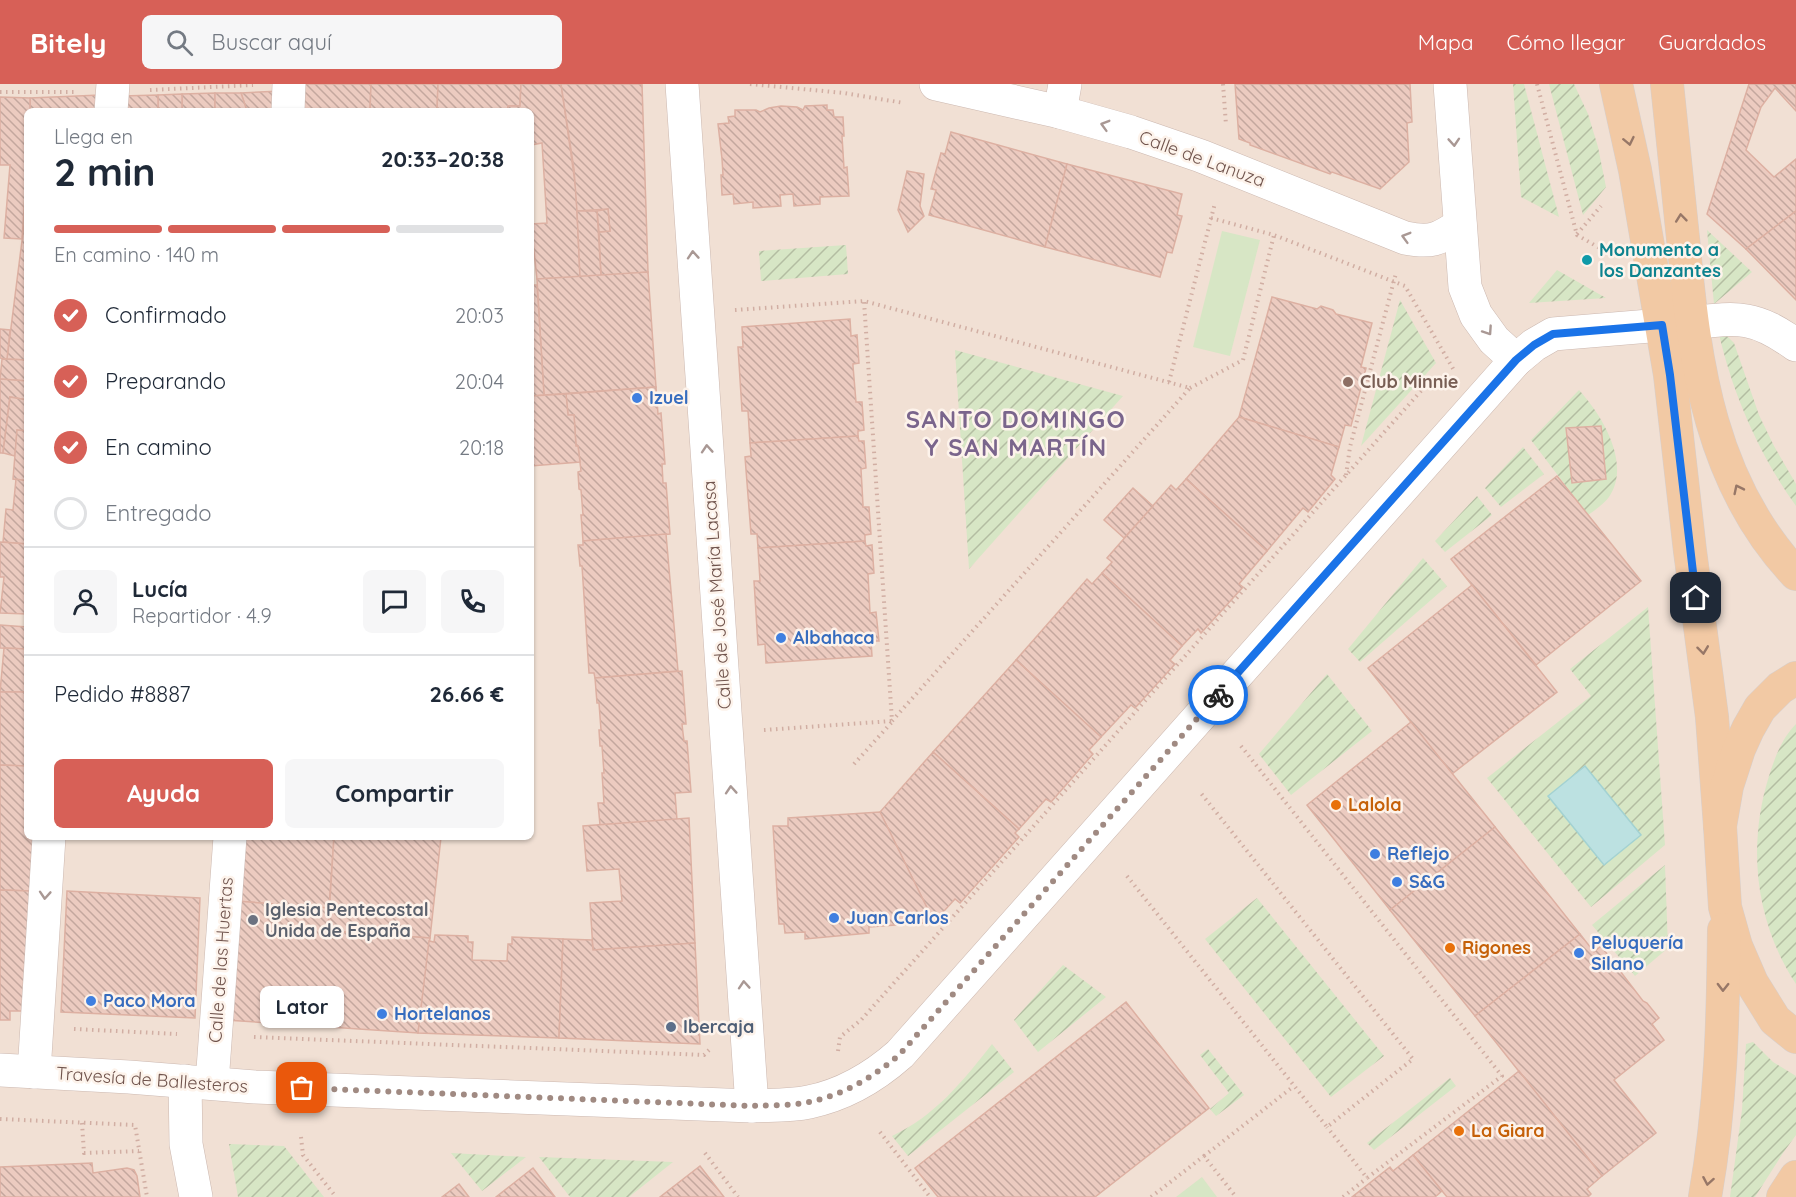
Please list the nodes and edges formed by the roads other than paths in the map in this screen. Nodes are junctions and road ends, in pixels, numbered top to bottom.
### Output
1 (112, 84) edge
2 (289, 84) edge
3 (682, 84) edge
4 (936, 84) edge
5 (1450, 84) edge
6 (1616, 84) edge
7 (1667, 84) edge
8 (1063, 98) edge
9 (111, 108) edge
10 (288, 108) edge
11 (1460, 225) junction
12 (1677, 324) junction
13 (1796, 345) edge
14 (1516, 360) junction
15 (1796, 574) edge
16 (1796, 678) edge
17 (1720, 826) junction
18 (49, 840) edge
19 (230, 840) edge
20 (1725, 908) junction
21 (1796, 1037) edge
22 (0, 1070) edge
23 (34, 1072) junction
24 (199, 1082) junction
25 (752, 1106) junction
26 (1796, 1177) edge
27 (196, 1197) edge
28 (1705, 1197) edge
29 (1784, 1197) edge

1 - 9 street
2 - 10 street
25 -> 3 street, Calle de José María Lacasa
4 - 8 street, Calle de Lanuza
5 -> 11 street
6 -> 12 main road
12 -> 7 main road
11 -> 8 street, Calle de Lanuza
11 -> 14 street
12 - 13 street, Travesía de Ballesteros
12 - 14 street, Travesía de Ballesteros
15 -> 12 main road
12 -> 17 main road
14 - 25 street, Travesía de Ballesteros
16 - 17 main road
17 - 20 main road
18 -> 23 street
19 - 24 street, Calle de las Huertas
20 - 21 main road
20 -> 28 main road
22 - 23 street, Travesía de Ballesteros
23 - 24 street, Travesía de Ballesteros
24 - 25 street, Travesía de Ballesteros
24 - 27 street, Calle de las Huertas
26 - 29 main road

